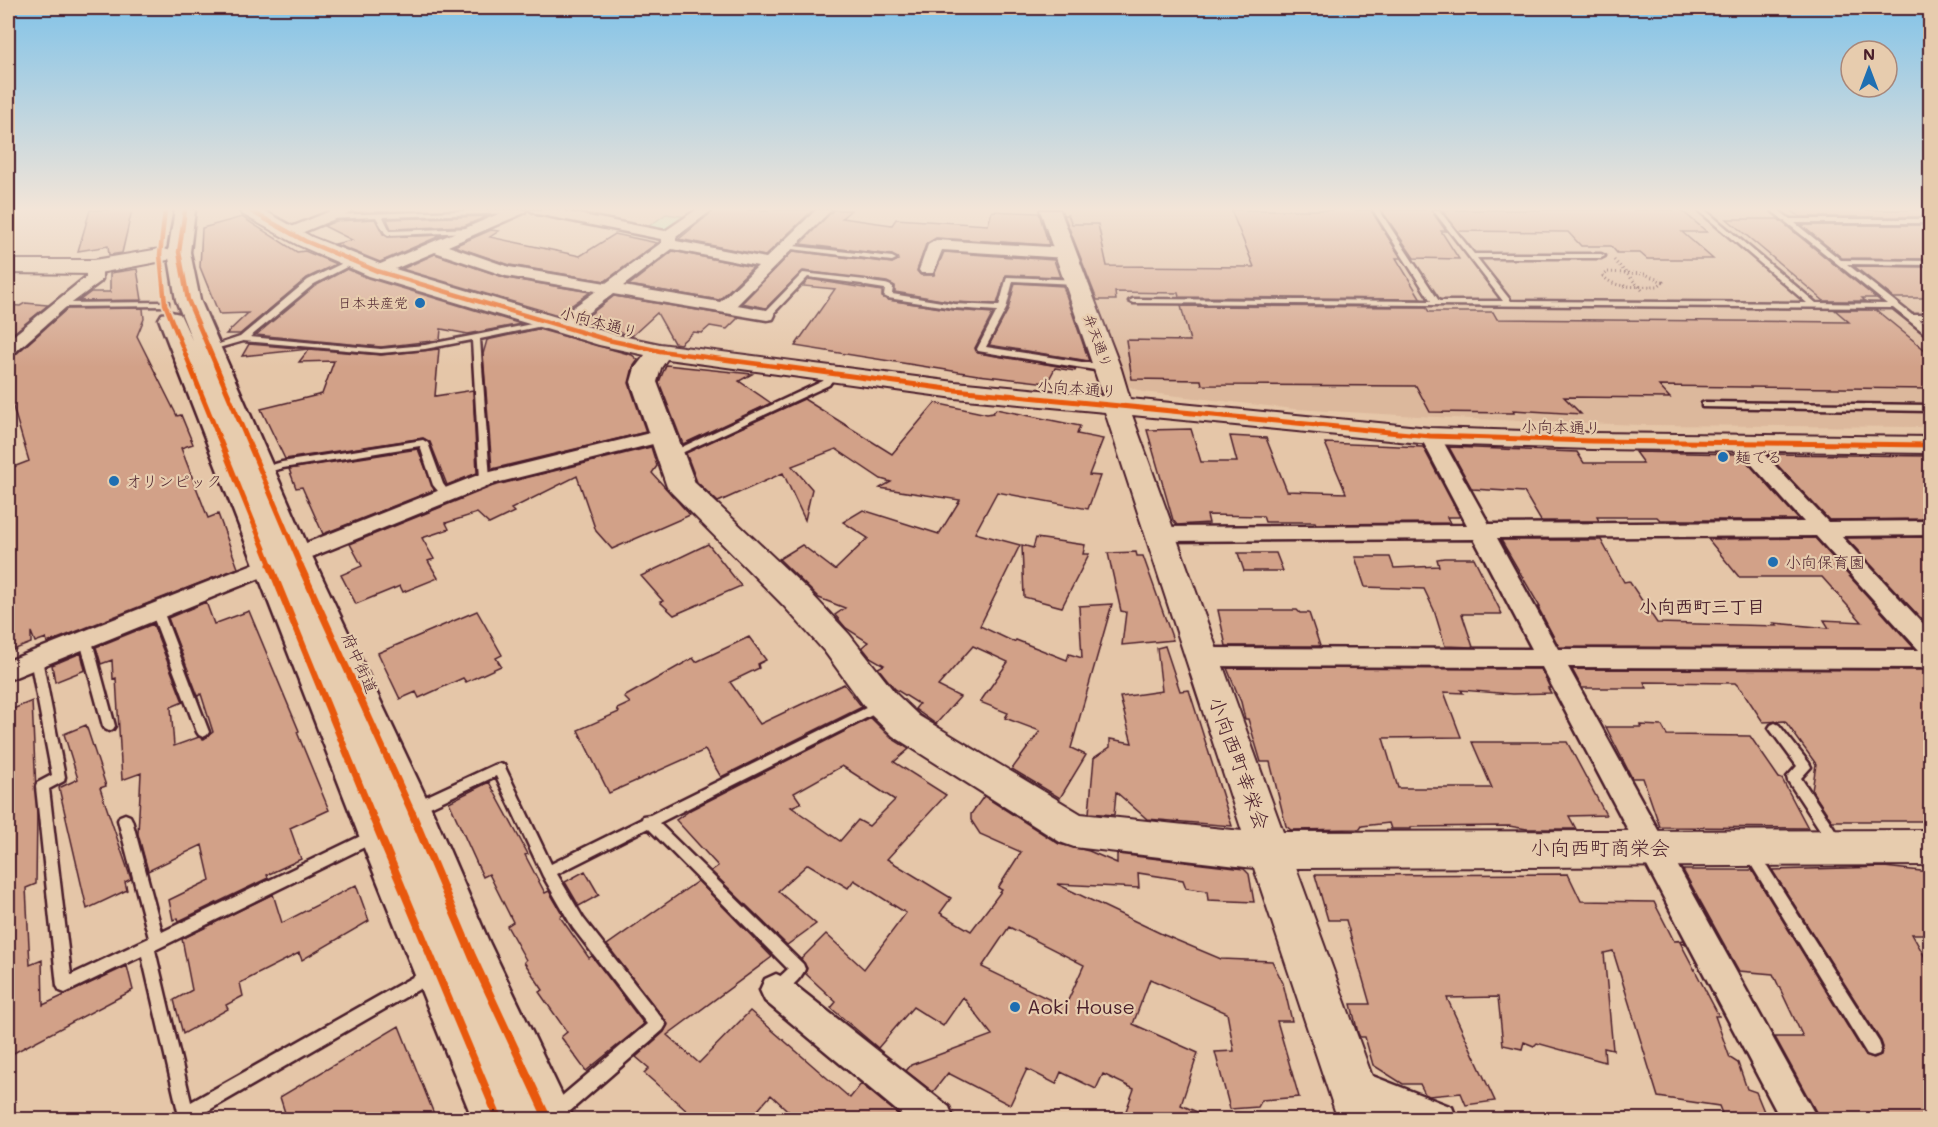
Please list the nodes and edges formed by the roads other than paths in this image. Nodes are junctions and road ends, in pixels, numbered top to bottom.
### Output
1 (1841, 262) edge
2 (118, 263) edge
3 (161, 263) edge
4 (181, 263) edge
5 (351, 263) edge
6 (354, 263) edge
7 (397, 263) edge
8 (481, 263) edge
9 (642, 263) edge
10 (769, 263) edge
11 (930, 263) edge
12 (1069, 263) edge
13 (1410, 263) edge
14 (1476, 263) edge
15 (1763, 263) edge
16 (1894, 263) edge
17 (1930, 263) edge
18 (8, 267) edge
19 (94, 267) junction
20 (927, 270) dead end
21 (376, 271) junction
22 (1076, 282) junction
23 (610, 289) junction
24 (1133, 302) dead end
25 (165, 304) junction
26 (1437, 304) junction
27 (1509, 304) junction
28 (59, 305) junction
29 (1815, 306) junction
30 (1895, 306) junction
31 (725, 307) junction
32 (1002, 309) junction
33 (767, 315) joint
34 (1910, 317) junction
35 (1930, 317) edge
36 (553, 324) junction
37 (1930, 333) edge
38 (14, 338) edge
39 (243, 339) junction
40 (476, 339) junction
41 (8, 349) edge
42 (208, 349) junction
43 (660, 351) junction
44 (1108, 369) junction
45 (832, 375) junction
46 (1705, 405) dead end
47 (1117, 406) junction
48 (1930, 408) edge
49 (1430, 436) junction
50 (1742, 442) junction
51 (666, 445) junction
52 (1930, 445) edge
53 (260, 471) junction
54 (485, 479) junction
55 (446, 495) junction
56 (1930, 528) edge
57 (1820, 529) junction
58 (1480, 531) junction
59 (1160, 534) junction
60 (284, 561) junction
61 (157, 611) junction
62 (86, 641) junction
63 (1930, 646) edge
64 (1200, 657) junction
65 (1549, 658) junction
66 (36, 659) junction
67 (1930, 659) edge
68 (8, 671) edge
69 (883, 704) junction
70 (109, 726) dead end
71 (1775, 728) dead end
72 (203, 732) dead end
73 (411, 810) junction
74 (125, 820) dead end
75 (648, 820) junction
76 (379, 833) junction
77 (1655, 848) junction
78 (1748, 848) junction
79 (1840, 848) junction
80 (1930, 848) edge
81 (1270, 850) junction
82 (548, 872) junction
83 (152, 943) junction
84 (436, 972) junction
85 (776, 990) joint
86 (1873, 1048) dead end
87 (1350, 1084) junction
88 (499, 1119) edge
89 (548, 1119) edge
90 (936, 1119) edge
91 (1363, 1119) edge
92 (1440, 1119) edge
93 (1800, 1119) edge

1 - 30 lane
2 - 19 street
3 - 25 highway, 府中街道
4 - 42 highway, 府中街道
5 - 39 lane
6 - 21 street, 小向本通り
7 - 21 street
8 - 23 street
9 - 23 street
10 - 31 street
11 - 20 street
12 - 22 street, 弁天通り
13 - 26 lane
14 - 27 lane
15 - 29 lane
16 - 17 lane
18 - 19 street
19 - 28 street
21 - 36 street, 小向本通り
22 - 32 lane
22 - 44 street, 弁天通り
23 - 31 street
23 - 36 street
24 - 26 lane
25 - 28 lane
25 - 60 highway, 府中街道
26 - 27 lane
27 - 29 lane
28 - 38 street
29 - 30 lane
30 - 34 lane
31 - 33 street
32 - 33 lane
32 - 44 lane
34 - 35 lane
34 - 37 lane
36 - 40 lane
36 - 43 street, 小向本通り
38 - 41 street
39 - 40 lane
39 - 42 lane
40 - 54 lane
42 - 53 highway, 府中街道
43 - 45 street, 小向本通り
43 - 51 street, 小向西町商栄会
44 - 47 street, 弁天通り
45 - 47 street, 小向本通り
45 - 51 lane
46 - 48 lane
47 - 49 street, 小向本通り
47 - 59 street, 小向西町幸栄会
49 - 50 street, 小向本通り
49 - 58 street
50 - 52 street, 小向本通り
50 - 57 street
51 - 54 street
51 - 69 street, 小向西町商栄会
53 - 55 lane
53 - 60 highway, 府中街道
54 - 55 street
55 - 60 street
56 - 57 street
57 - 58 street
57 - 63 street
58 - 59 street
58 - 65 street
59 - 64 street, 小向西町幸栄会
60 - 61 street
60 - 73 highway, 府中街道
60 - 76 highway, 府中街道
61 - 62 street
61 - 72 lane
62 - 66 street
62 - 70 lane
64 - 65 street
64 - 81 street, 小向西町幸栄会
65 - 67 street
65 - 77 street
66 - 68 street
66 - 83 lane
69 - 75 lane
69 - 81 street, 小向西町商栄会
71 - 79 lane
73 - 82 lane
73 - 89 highway, 府中街道
74 - 83 lane
75 - 82 lane
75 - 85 lane
76 - 83 lane
76 - 84 highway, 府中街道
77 - 78 street, 小向西町商栄会
77 - 81 street, 小向西町商栄会
77 - 93 street
78 - 79 street, 小向西町商栄会
78 - 86 lane
79 - 80 street, 小向西町商栄会
81 - 87 street, 小向西町幸栄会
82 - 89 lane
83 - 84 lane
84 - 88 highway, 府中街道
85 - 90 street
87 - 91 street, 小向西町幸栄会
87 - 92 street

